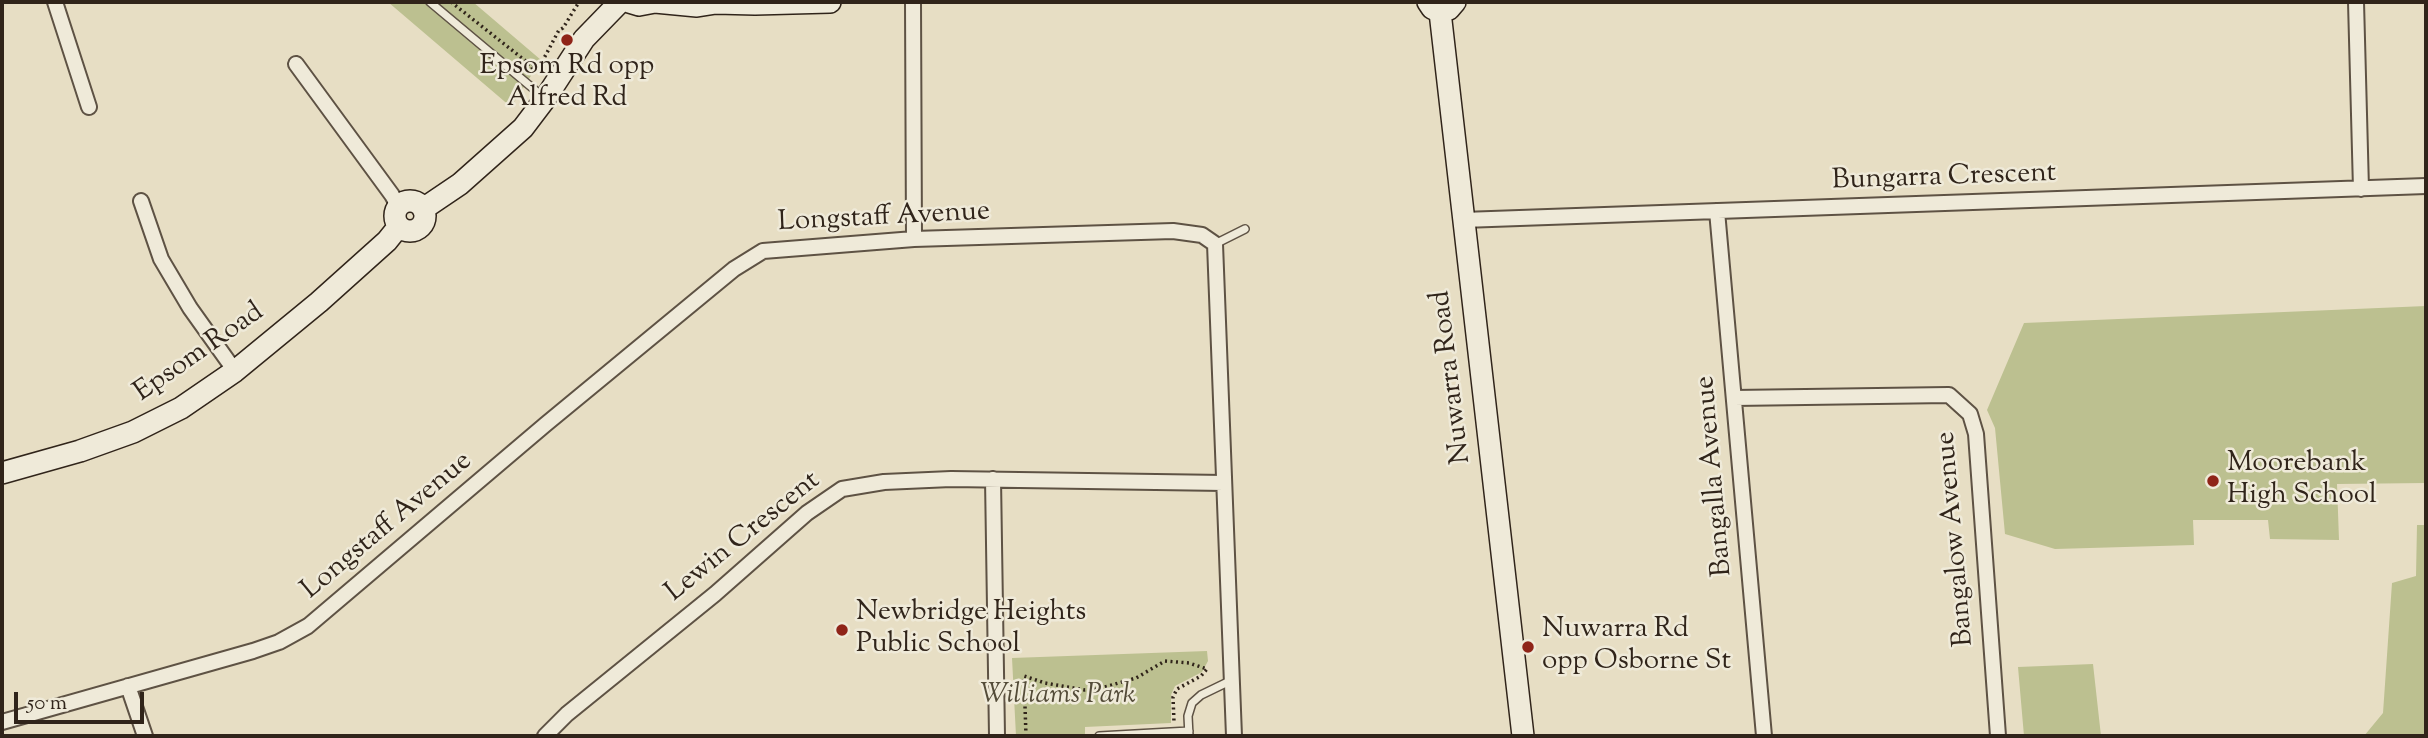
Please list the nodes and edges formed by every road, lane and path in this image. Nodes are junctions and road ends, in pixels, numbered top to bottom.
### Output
1 (55, 2) edge
2 (430, 2) edge
3 (451, 2) edge
4 (579, 2) edge
5 (620, 2) edge
6 (629, 2) edge
7 (655, 2) edge
8 (715, 2) edge
9 (830, 2) edge
10 (913, 2) edge
11 (2356, 2) edge
12 (1441, 5) edge
13 (296, 64) dead end
14 (532, 66) junction
15 (534, 74) dead end
16 (545, 99) junction
17 (89, 107) dead end
18 (2426, 186) edge
19 (2361, 189) junction
20 (141, 201) dead end
21 (1717, 211) junction
22 (398, 216) junction
23 (1463, 220) junction
24 (1245, 229) dead end
25 (914, 239) junction
26 (1214, 244) junction
27 (234, 371) junction
28 (1734, 398) junction
29 (2, 473) edge
30 (993, 480) junction
31 (1224, 483) junction
32 (1232, 680) junction
33 (128, 686) junction
34 (2, 722) edge
35 (1174, 731) junction
36 (1189, 734) edge
37 (145, 736) edge
38 (545, 736) edge
39 (997, 736) edge
40 (1026, 736) edge
41 (1099, 736) edge
42 (1234, 736) edge
43 (1523, 736) edge
44 (1764, 736) edge
45 (1998, 736) edge

1 - 17 street
2 - 16 lane
3 - 14 path
4 - 14 path
5 - 16 street
6 - 7 street
7 - 8 street
8 - 9 street
10 - 25 street
11 - 19 street
12 - 23 street, Nuwarra Road
13 - 22 street
14 - 15 path
16 - 22 street
18 - 19 street, Bungarra Crescent
19 - 21 street, Bungarra Crescent
20 - 27 street
21 - 23 street, Bungarra Crescent
21 - 28 street, Bangalla Avenue
22 - 27 street, Epsom Road
23 - 43 street, Nuwarra Road
24 - 26 lane
25 - 26 street, Longstaff Avenue
25 - 33 street, Longstaff Avenue
26 - 31 street
27 - 29 street, Epsom Road
28 - 44 street, Bangalla Avenue
28 - 45 street, Bangalow Avenue
30 - 31 street, Lewin Crescent
30 - 38 street, Lewin Crescent
30 - 39 street
31 - 32 street
32 - 36 lane
32 - 42 street
33 - 34 street, Longstaff Avenue
33 - 37 street
35 - 36 lane
35 - 40 path
35 - 41 lane

